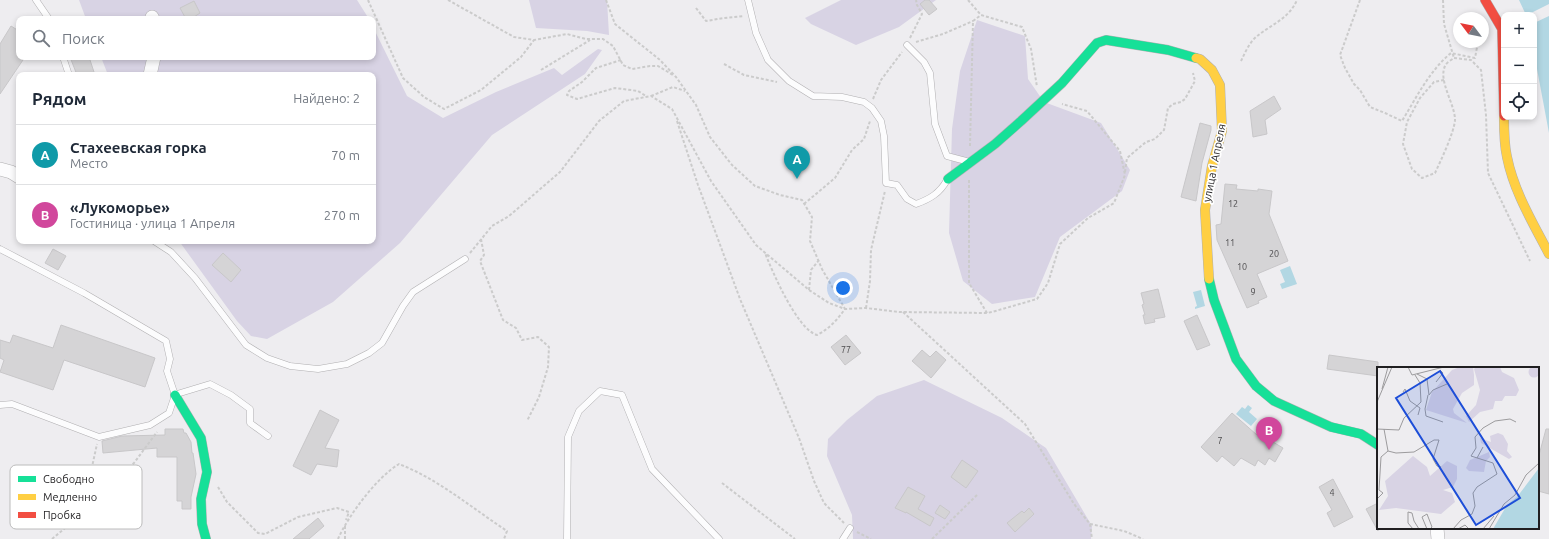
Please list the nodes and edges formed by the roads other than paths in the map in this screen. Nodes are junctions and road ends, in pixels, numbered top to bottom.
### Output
1 (36, 0) edge
2 (748, 0) edge
3 (1485, 0) edge
4 (47, 16) edge
5 (907, 45) road end
6 (64, 60) edge
7 (153, 60) edge
8 (68, 72) edge
9 (151, 72) edge
10 (1503, 84) edge
11 (1504, 120) edge
12 (969, 162) junction
13 (0, 169) edge
14 (16, 175) edge
15 (948, 179) joint
16 (159, 244) edge
17 (0, 249) edge
18 (1549, 254) edge
19 (465, 259) road end
20 (175, 395) junction
21 (0, 405) edge
22 (268, 436) dead end
23 (1377, 444) edge
24 (850, 528) road end
25 (1437, 529) edge
26 (206, 539) edge
27 (567, 539) edge
28 (719, 539) edge
29 (843, 539) edge
30 (1438, 539) edge

1 - 4 lane
2 - 15 lane
3 - 10 street
5 - 12 lane
6 - 8 lane
7 - 9 street
11 - 18 street
12 - 15 street
12 - 23 street, улица 1 Апреля
13 - 14 street
16 - 19 lane
17 - 20 lane
20 - 21 lane
20 - 22 lane
20 - 26 street
24 - 29 lane
25 - 30 street
27 - 28 lane

